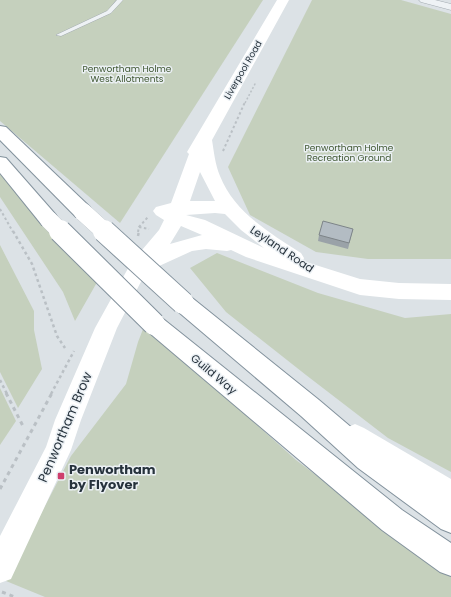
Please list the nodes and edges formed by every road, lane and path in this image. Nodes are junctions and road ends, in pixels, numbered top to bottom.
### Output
1 (120, 0) edge
2 (283, 0) edge
3 (424, 0) edge
4 (451, 7) edge
5 (59, 35) dead end
6 (259, 76) dead end
7 (0, 131) edge
8 (203, 139) junction
9 (222, 152) dead end
10 (0, 162) edge
11 (0, 209) edge
12 (231, 210) junction
13 (172, 213) junction
14 (253, 252) junction
15 (138, 268) junction
16 (320, 275) junction
17 (451, 292) edge
18 (106, 328) joint
19 (66, 348) dead end
20 (0, 380) edge
21 (310, 408) junction
22 (24, 428) dead end
23 (30, 433) dead end
24 (0, 489) edge
25 (451, 495) edge
26 (451, 519) edge
27 (451, 561) edge
28 (0, 568) edge
29 (0, 591) edge
30 (15, 597) edge

1 - 5 lane
2 - 8 main road, Liverpool Road
3 - 4 street
6 - 9 path
7 - 21 main road, bridge
8 - 12 main road, Leyland Road
8 - 13 main road, Liverpool Road
10 - 27 main road, Guild Way, bridge
11 - 19 path
12 - 13 main road
12 - 16 main road, Leyland Road
13 - 14 main road, Leyland Road
13 - 15 main road, Liverpool Road
14 - 15 main road
14 - 16 main road, Leyland Road
15 - 18 main road, Liverpool Road
16 - 17 main road, Leyland Road
18 - 28 main road, Penwortham Brow
20 - 22 path
21 - 25 main road
21 - 26 main road
23 - 24 path
29 - 30 path

